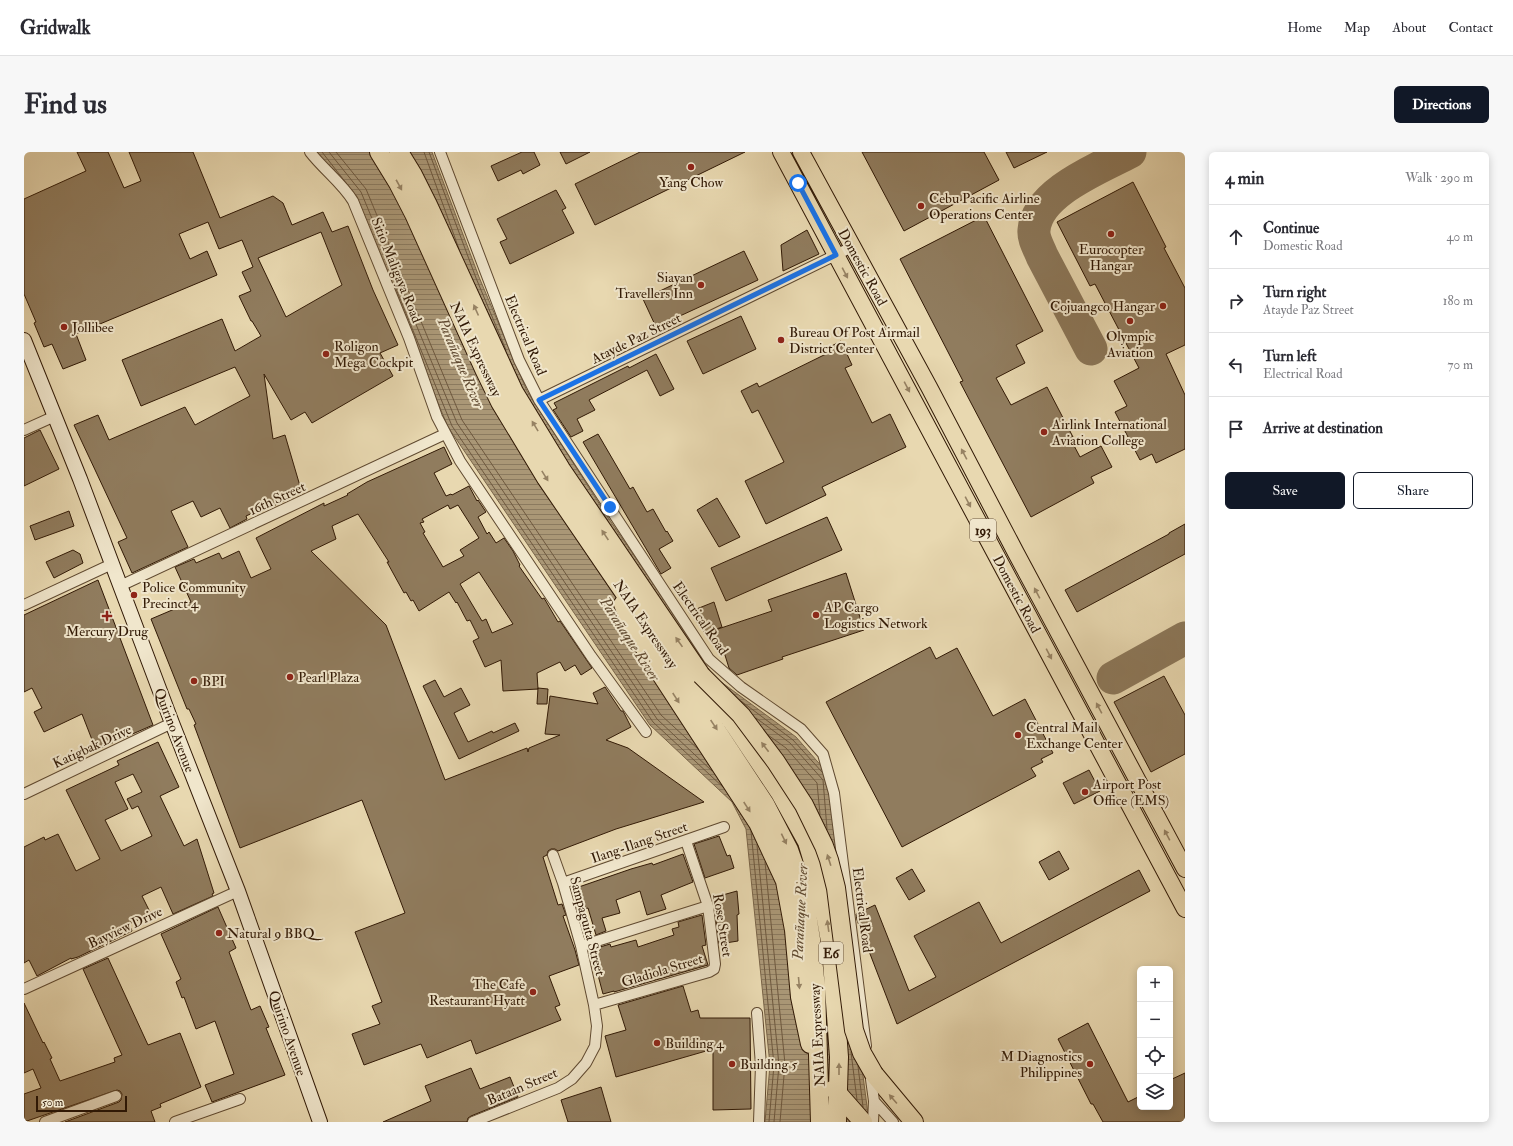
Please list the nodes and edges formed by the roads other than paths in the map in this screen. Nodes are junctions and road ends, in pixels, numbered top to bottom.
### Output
1 (310, 152) edge
2 (379, 152) edge
3 (399, 152) edge
4 (440, 152) edge
5 (781, 152) edge
6 (801, 152) edge
7 (852, 247) junction
8 (836, 255) junction
9 (24, 340) edge
10 (539, 400) junction
11 (55, 416) junction
12 (24, 430) edge
13 (445, 434) junction
14 (112, 564) junction
15 (606, 565) junction
16 (120, 586) junction
17 (24, 606) edge
18 (701, 674) junction
19 (172, 723) junction
20 (646, 732) dead end
21 (24, 794) edge
22 (724, 827) dead end
23 (686, 841) junction
24 (553, 855) dead end
25 (1185, 869) edge
26 (563, 883) junction
27 (238, 891) junction
28 (708, 906) junction
29 (1185, 909) edge
30 (581, 946) junction
31 (714, 969) joint
32 (24, 989) edge
33 (594, 1005) junction
34 (757, 1013) dead end
35 (116, 1096) dead end
36 (240, 1099) dead end
37 (874, 1101) junction
38 (45, 1122) edge
39 (175, 1122) edge
40 (320, 1122) edge
41 (473, 1122) edge
42 (759, 1122) edge
43 (820, 1122) edge
44 (837, 1122) edge
45 (864, 1122) edge
46 (873, 1122) edge
47 (893, 1122) edge
48 (914, 1122) edge

1 - 13 street, Sitio Maligaya Road
2 -> 15 highway, NAIA Expressway / E6
18 -> 3 highway, NAIA Expressway / E6
4 - 10 street, Electrical Road
5 - 8 main road, Domestic Road / 193
6 - 7 main road, Domestic Road / 193
7 - 8 street, Atayde Paz Street
25 -> 7 main road, Domestic Road / 193
8 - 10 street, Atayde Paz Street
8 -> 29 main road, Domestic Road / 193
9 - 11 main road, Quirino Avenue
10 - 37 street, Electrical Road
11 - 12 street
11 - 14 main road, Quirino Avenue
13 - 16 street, 16th Street
13 - 20 street, Sitio Maligaya Road
14 - 16 main road, Quirino Avenue
14 - 17 street
15 -> 43 highway, NAIA Expressway / E6
15 -> 45 highway
16 - 19 main road, Quirino Avenue
44 -> 18 highway, NAIA Expressway / E6, bridge
48 -> 18 highway, bridge
19 - 21 street, Katigbak Drive
19 - 27 main road, Quirino Avenue
22 - 23 street, Ilang-Ilang Street
23 - 26 street, Ilang-Ilang Street
23 - 28 street, Rose Street
24 - 26 street, Sampaguita Street
26 - 30 street, Sampaguita Street
27 - 32 street, Bayview Drive
27 - 40 main road, Quirino Avenue
28 - 30 street
28 - 31 street, Rose Street
30 - 33 street, Sampaguita Street
31 - 33 street, Gladiola Street
33 - 41 street, Bataan Street
34 - 42 street
35 - 38 street
36 - 39 street
37 - 46 street, Electrical Road
37 - 47 street

